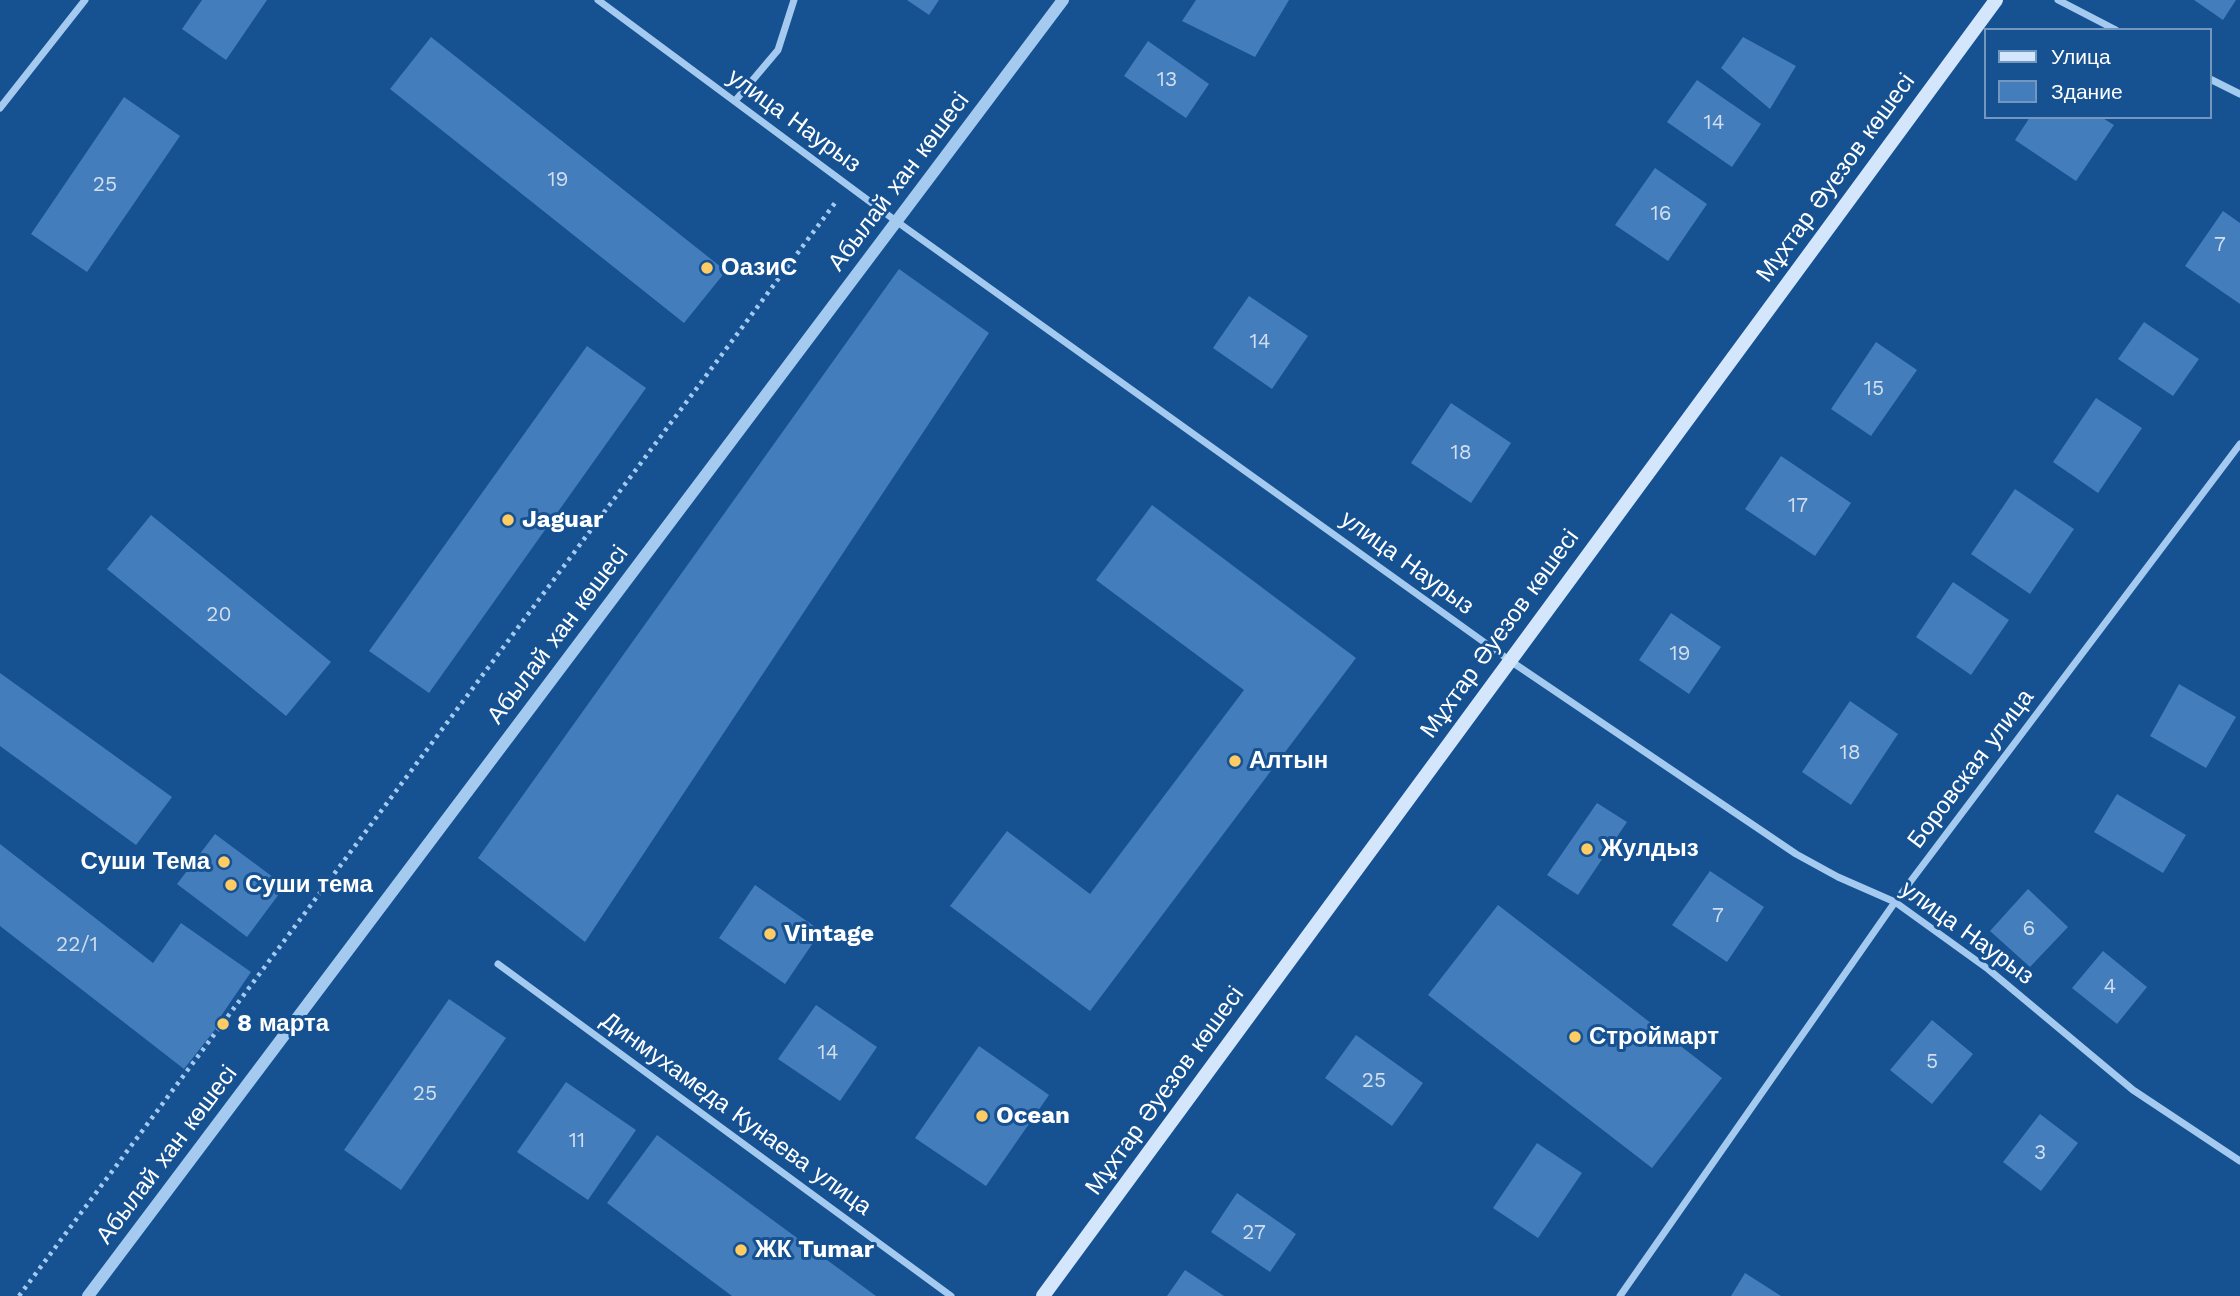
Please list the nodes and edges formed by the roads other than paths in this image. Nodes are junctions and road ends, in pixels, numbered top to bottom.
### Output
1 (85, 0) edge
2 (598, 0) edge
3 (794, 0) edge
4 (1063, 0) edge
5 (1996, 0) edge
6 (2058, 0) edge
7 (2112, 28) edge
8 (2212, 80) edge
9 (2240, 94) edge
10 (735, 101) junction
11 (0, 108) edge
12 (896, 221) junction
13 (2240, 444) edge
14 (1509, 660) junction
15 (1895, 902) junction
16 (498, 964) dead end
17 (2240, 1161) edge
18 (88, 1296) edge
19 (951, 1296) edge
20 (1043, 1296) edge
21 (1620, 1296) edge

1 - 11 street
2 - 10 street, улица Наурыз
3 - 10 street
4 - 12 street, Абылай хан көшесі
5 - 14 main road, Мұхтар Әуезов көшесі
6 - 7 street
8 - 9 street
10 - 12 street, улица Наурыз
12 - 14 street, улица Наурыз
12 - 18 street, Абылай хан көшесі
13 - 15 street, Боровская улица
14 - 15 street, улица Наурыз
14 - 20 main road, Мұхтар Әуезов көшесі
15 - 17 street, улица Наурыз
15 - 21 street, Боровская улица
16 - 19 street, Динмухамеда Кунаева улица

